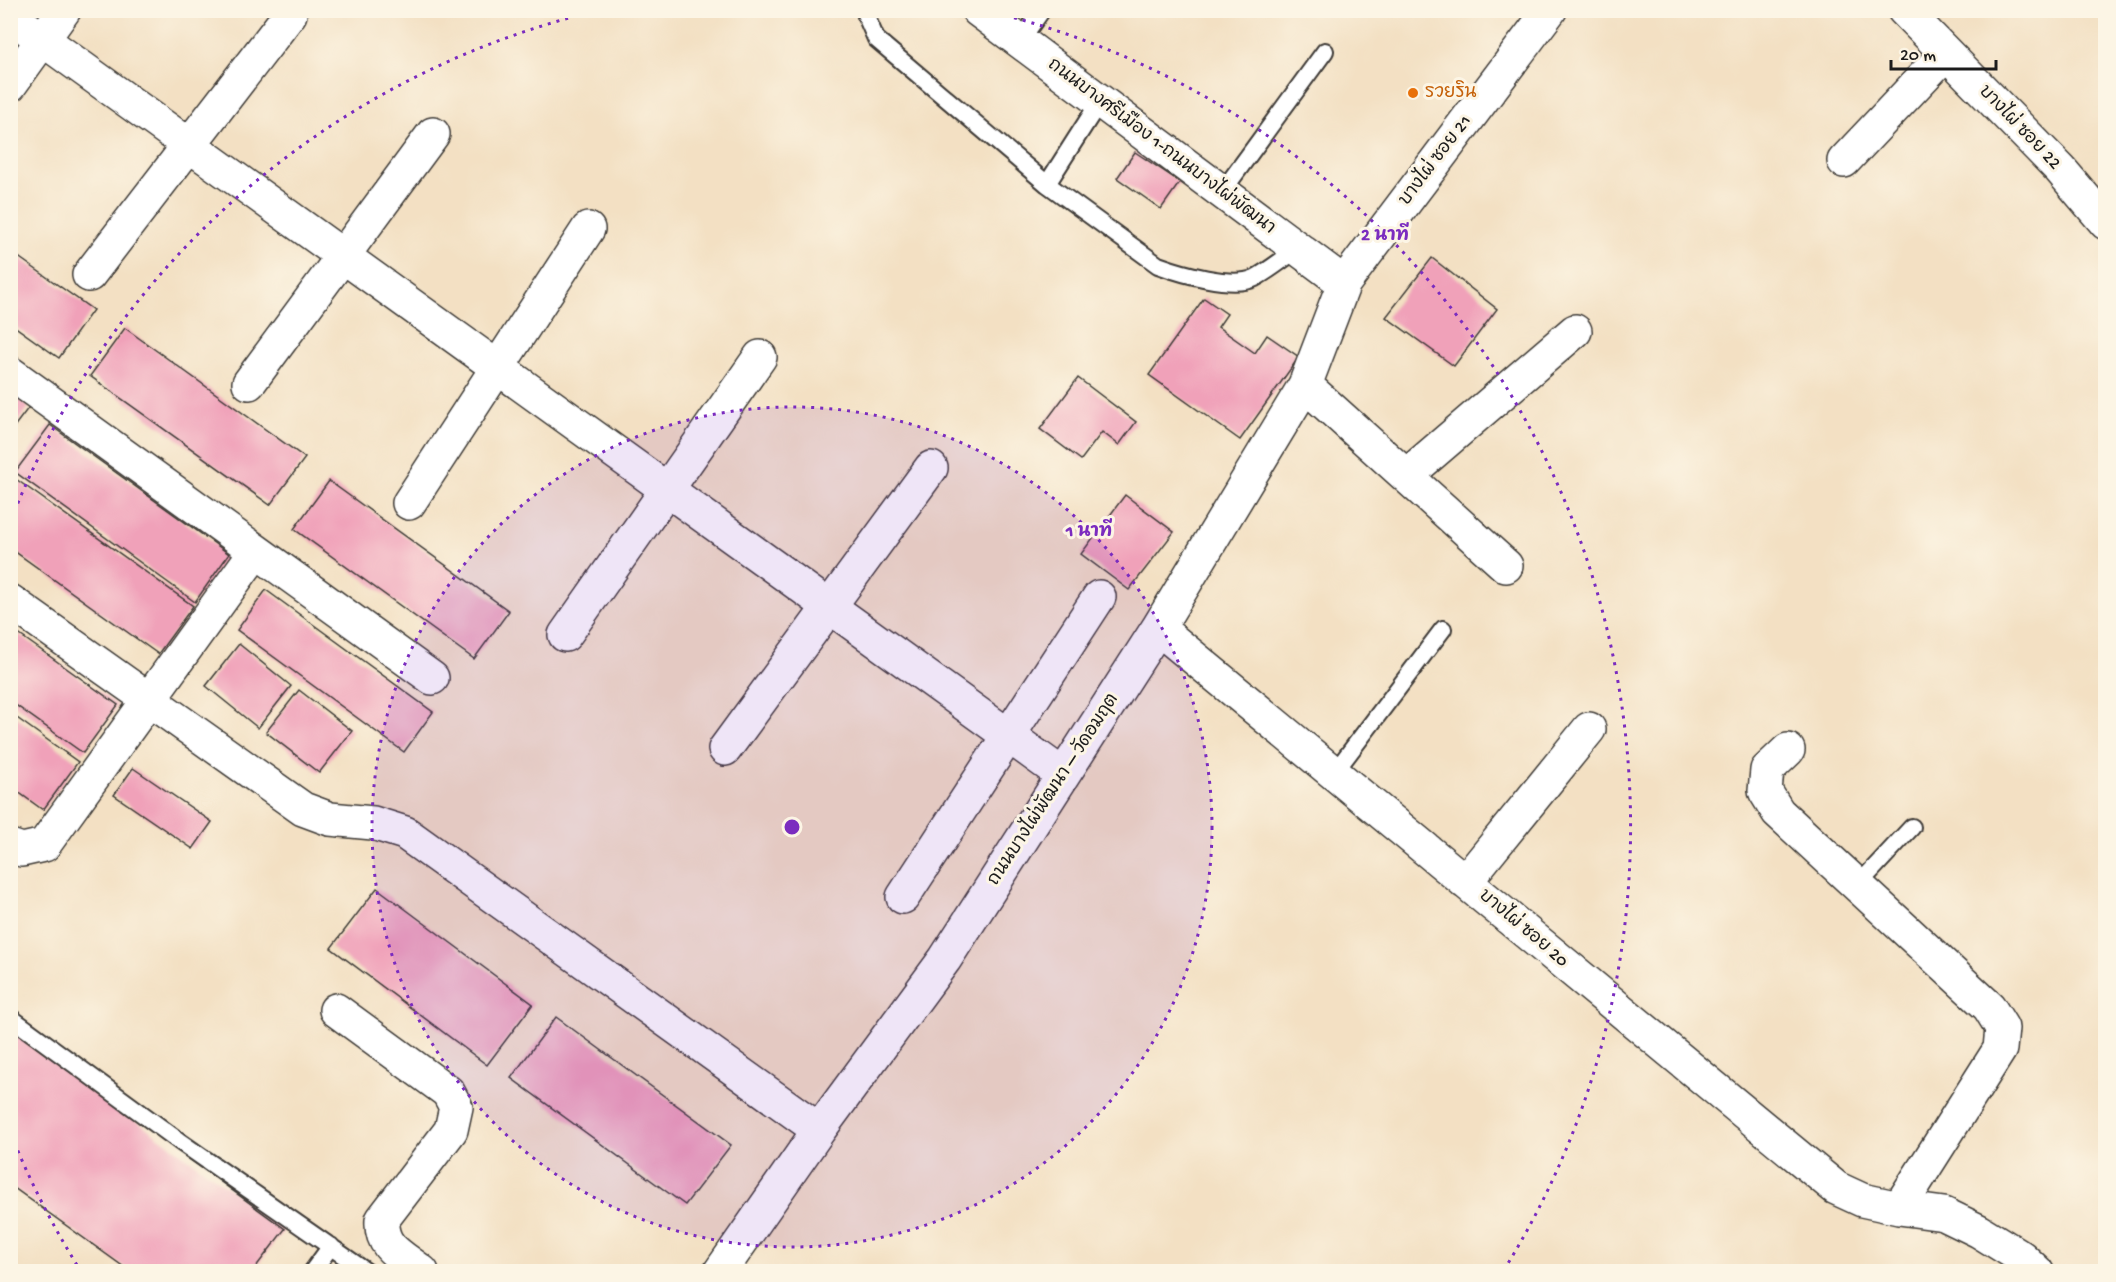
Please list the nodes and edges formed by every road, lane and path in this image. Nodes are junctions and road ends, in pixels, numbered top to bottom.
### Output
1 (64, 10) edge
2 (978, 10) edge
3 (1042, 10) edge
4 (1550, 10) edge
5 (1904, 10) edge
6 (863, 12) edge
7 (290, 14) dead end
8 (10, 16) edge
9 (43, 39) junction
10 (1020, 41) junction
11 (1325, 51) dead end
12 (1946, 53) junction
13 (10, 85) edge
14 (1100, 101) junction
15 (433, 134) dead end
16 (190, 145) junction
17 (1844, 160) dead end
18 (1047, 184) junction
19 (1222, 192) junction
20 (2106, 223) edge
21 (588, 229) dead end
22 (1298, 249) junction
23 (343, 255) junction
24 (89, 275) dead end
25 (1344, 283) junction
26 (1575, 331) dead end
27 (760, 357) dead end
28 (498, 367) junction
29 (10, 373) edge
30 (249, 383) dead end
31 (1305, 385) junction
32 (931, 468) dead end
33 (1406, 476) junction
34 (667, 489) junction
35 (409, 503) dead end
36 (256, 551) junction
37 (1506, 566) dead end
38 (1099, 597) dead end
39 (10, 601) edge
40 (829, 606) junction
41 (1158, 628) junction
42 (1443, 629) dead end
43 (565, 635) dead end
44 (432, 678) dead end
45 (150, 698) junction
46 (1589, 729) dead end
47 (1008, 735) junction
48 (725, 749) dead end
49 (1788, 750) dead end
50 (1334, 773) junction
51 (1063, 775) junction
52 (1912, 827) dead end
53 (10, 846) edge
54 (1465, 882) junction
55 (1858, 885) junction
56 (903, 897) dead end
57 (336, 1010) dead end
58 (10, 1017) edge
59 (819, 1130) junction
60 (1899, 1208) junction
61 (331, 1246) junction
62 (312, 1272) edge
63 (367, 1272) edge
64 (422, 1272) edge
65 (720, 1272) edge
66 (2037, 1272) edge

1 - 9 street
2 - 10 street, ถนนบางศรีเมือง 1-ถนนบางไผ่พัฒนา
3 - 10 lane
4 - 25 street, บางไผ่ ซอย 21
5 - 12 street, บางไผ่ ซอย 22
6 - 18 lane
7 - 16 street
8 - 9 street
9 - 13 street
9 - 16 street
10 - 14 street, ถนนบางศรีเมือง 1-ถนนบางไผ่พัฒนา
11 - 19 lane
12 - 17 street
12 - 20 street, บางไผ่ ซอย 22
14 - 18 lane
14 - 19 street, ถนนบางศรีเมือง 1-ถนนบางไผ่พัฒนา
15 - 23 street
16 - 23 street
16 - 24 street
18 - 22 lane
19 - 22 street, ถนนบางศรีเมือง 1-ถนนบางไผ่พัฒนา
21 - 28 street
22 - 25 street, ถนนบางศรีเมือง 1-ถนนบางไผ่พัฒนา
23 - 28 street
23 - 30 street
25 - 31 street, ถนนบางไผ่พัฒนา – วัดอมฤต
26 - 33 street
27 - 34 street
28 - 34 street
28 - 35 street
29 - 36 street
31 - 33 street
31 - 41 street, ถนนบางไผ่พัฒนา – วัดอมฤต
32 - 40 street
33 - 37 street
34 - 40 street
34 - 43 street
36 - 44 street
36 - 45 street
38 - 47 street
39 - 45 street
40 - 47 street
40 - 48 street
41 - 50 street, บางไผ่ ซอย 20
41 - 51 street, ถนนบางไผ่พัฒนา – วัดอมฤต
42 - 50 lane
45 - 53 street
45 - 59 street
46 - 54 street
47 - 51 street
47 - 56 street
49 - 55 street
50 - 54 street, บางไผ่ ซอย 20
51 - 59 street, ถนนบางไผ่พัฒนา – วัดอมฤต
52 - 55 lane
54 - 60 street, บางไผ่ ซอย 20
55 - 60 street
57 - 64 street
58 - 61 lane
59 - 65 street, ถนนบางไผ่พัฒนา – วัดอมฤต
60 - 66 street, บางไผ่ ซอย 20
61 - 62 lane
61 - 63 lane

